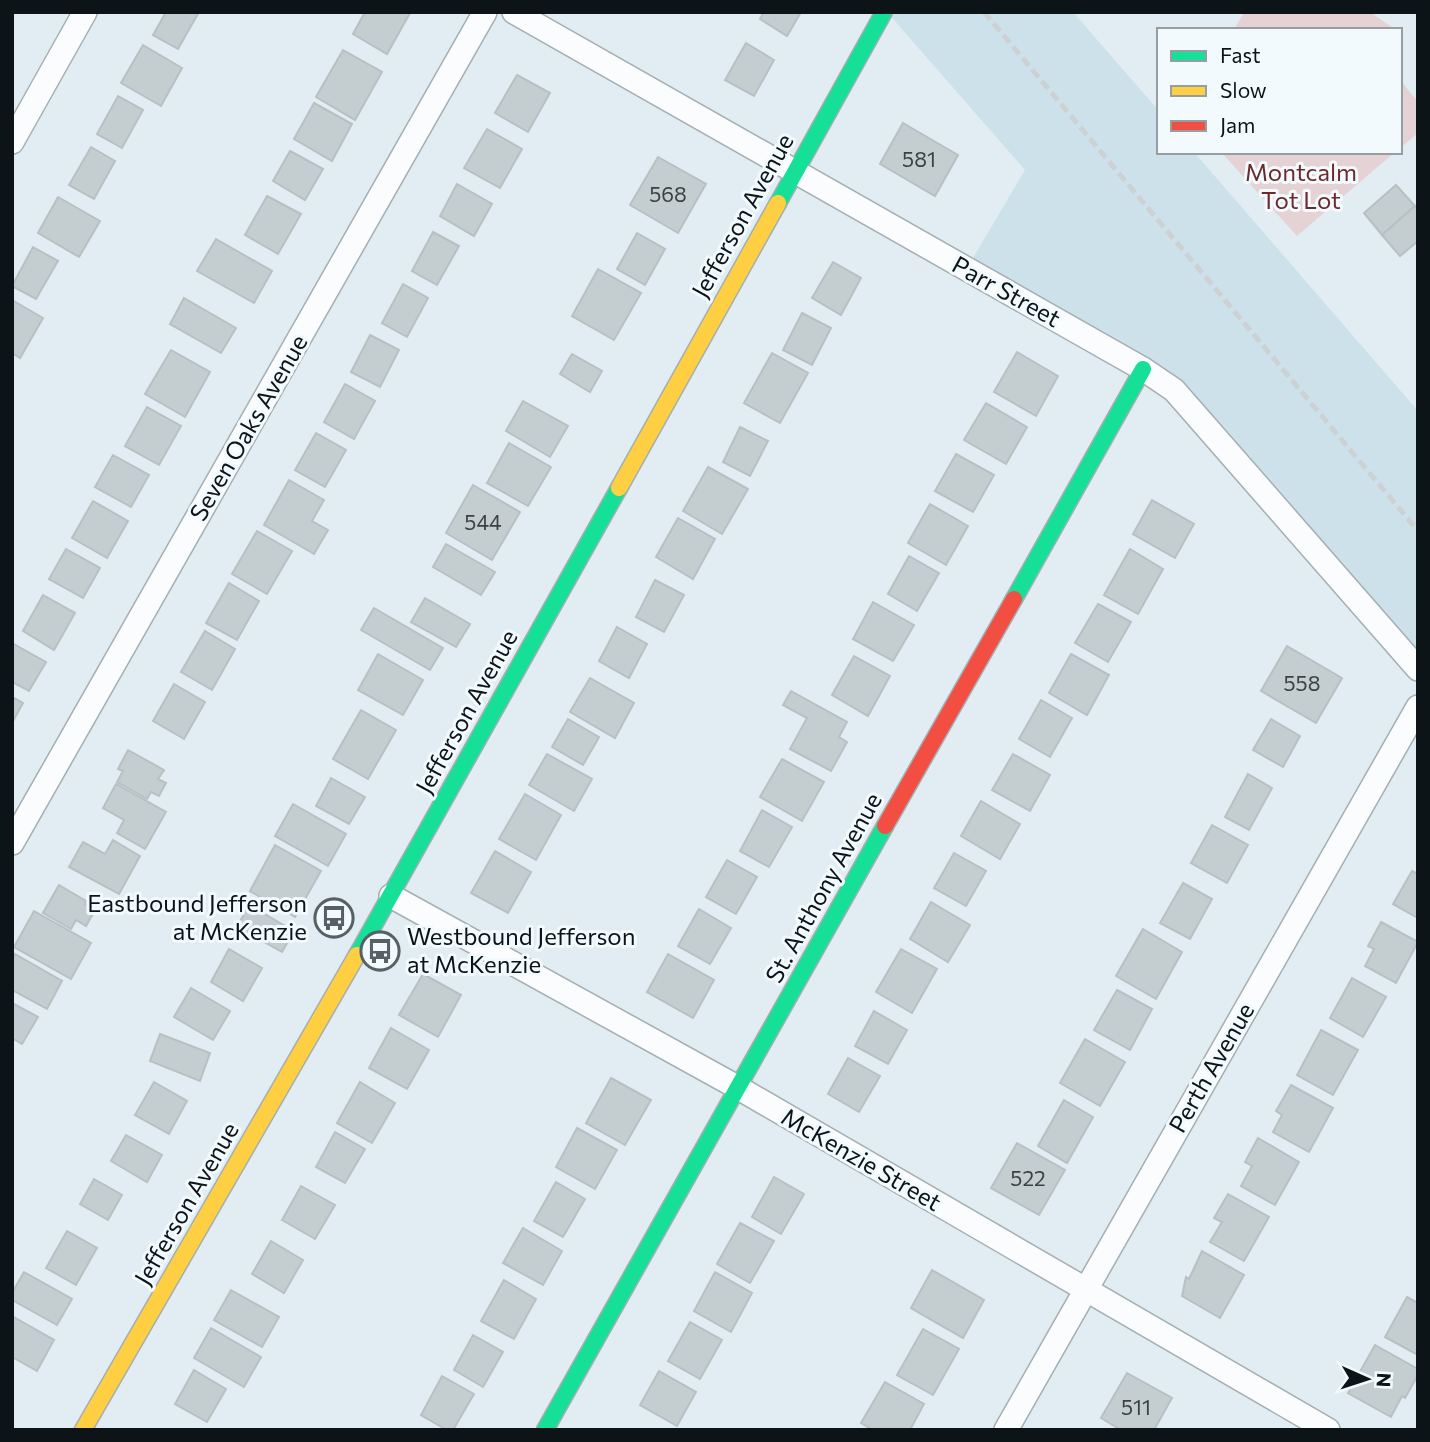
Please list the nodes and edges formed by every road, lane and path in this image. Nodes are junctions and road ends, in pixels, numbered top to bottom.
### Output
1 (85, 12) edge
2 (485, 12) edge
3 (514, 12) edge
4 (884, 12) edge
5 (12, 142) edge
6 (794, 170) junction
7 (1143, 369) junction
8 (1418, 669) edge
9 (1418, 707) edge
10 (12, 843) edge
11 (391, 896) junction
12 (737, 1087) junction
13 (1086, 1288) junction
14 (83, 1430) edge
15 (545, 1430) edge
16 (1006, 1430) edge
17 (1328, 1430) edge

1 - 5 street
2 - 10 street, Seven Oaks Avenue
3 - 6 street, Parr Street
4 - 6 street, Jefferson Avenue
6 - 7 street, Parr Street
6 - 11 street, Jefferson Avenue
7 - 8 street, Parr Street
7 - 12 street, St. Anthony Avenue
9 - 13 street, Perth Avenue
11 - 12 street, McKenzie Street
11 - 14 street, Jefferson Avenue
12 - 13 street, McKenzie Street
12 - 15 street, St. Anthony Avenue
13 - 16 street, Perth Avenue
13 - 17 street, McKenzie Street

